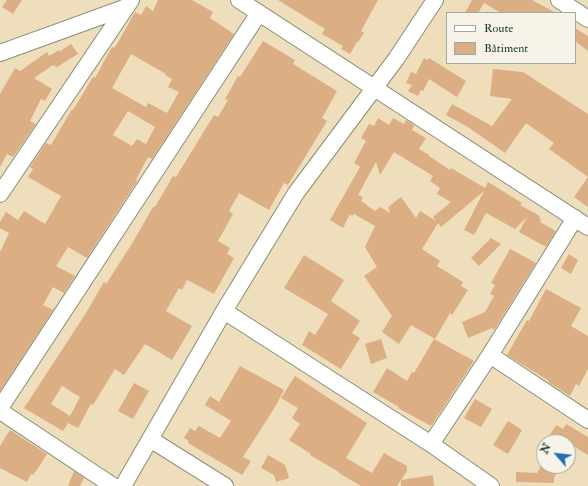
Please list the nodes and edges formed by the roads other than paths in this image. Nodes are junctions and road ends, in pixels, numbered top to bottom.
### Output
1 (239, 0) edge
2 (435, 0) edge
3 (558, 0) edge
4 (128, 4) edge
5 (259, 14) junction
6 (588, 19) edge
7 (0, 53) edge
8 (374, 89) junction
9 (0, 194) edge
10 (575, 218) junction
11 (588, 227) edge
12 (224, 310) junction
13 (490, 355) junction
14 (0, 410) edge
15 (588, 420) edge
16 (150, 439) junction
17 (431, 444) junction
18 (113, 486) edge
19 (123, 486) edge
20 (225, 486) edge
21 (491, 486) edge

1 - 5 street
2 - 8 street
3 - 6 street
4 - 7 street
4 - 9 street
5 - 8 street
5 - 14 street
8 - 10 street
8 - 12 street
10 - 11 street
10 - 13 street
12 - 16 street
12 - 17 street
13 - 15 street
13 - 17 street
14 - 18 street
16 - 19 street
16 - 20 street
17 - 21 street

